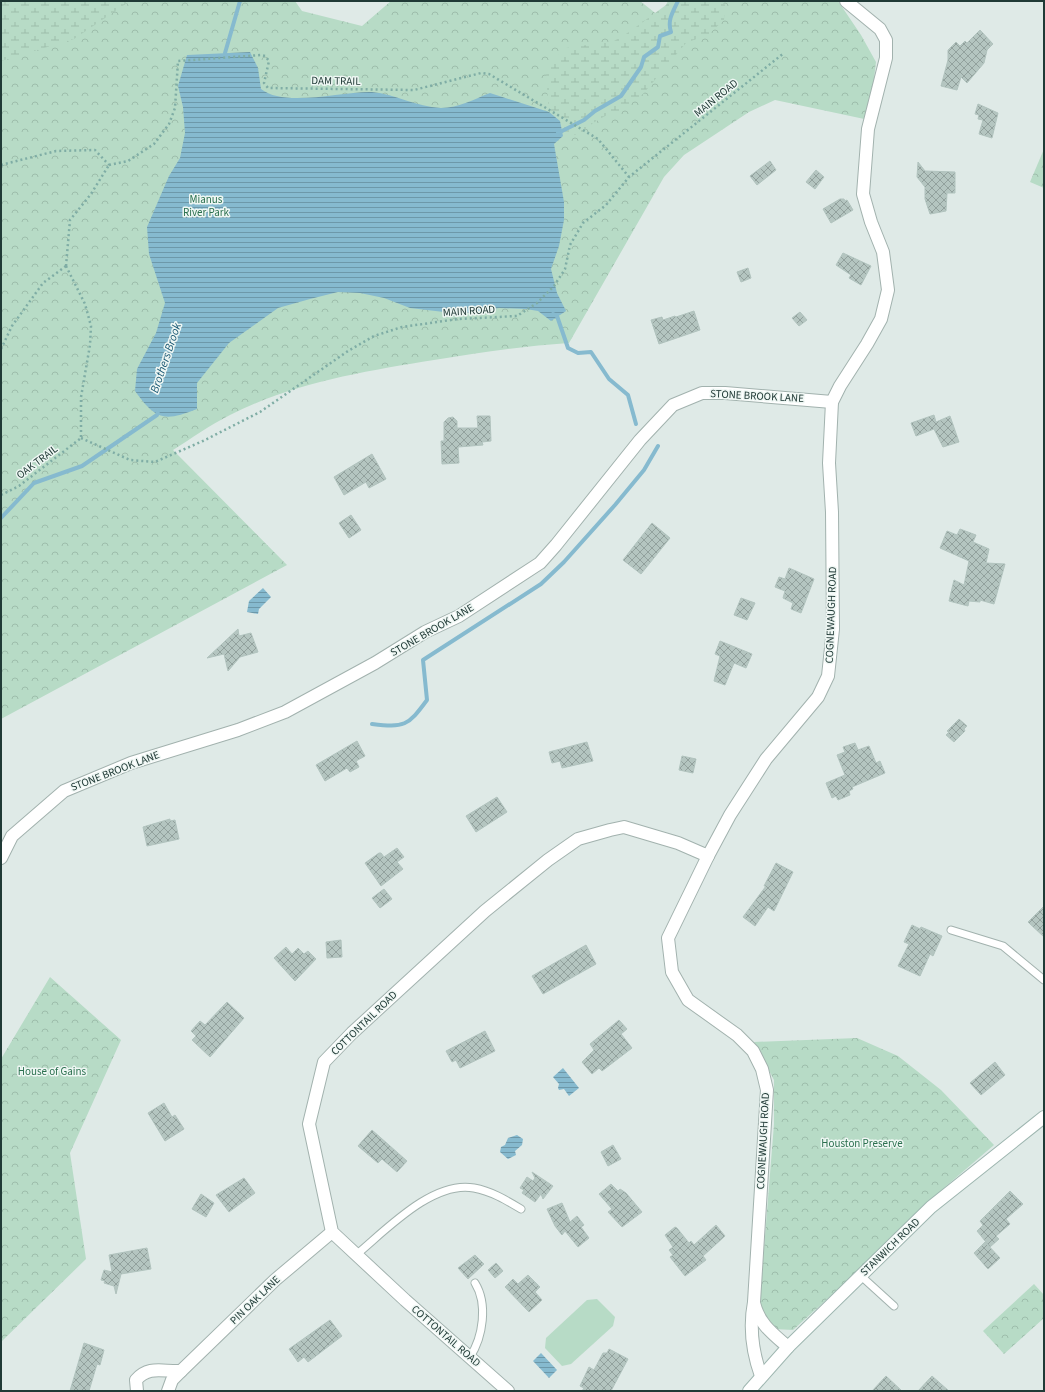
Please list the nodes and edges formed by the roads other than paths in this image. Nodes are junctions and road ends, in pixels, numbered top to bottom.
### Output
1 (846, 1) edge
2 (832, 402) junction
3 (708, 856) junction
4 (1, 858) edge
5 (951, 930) dead end
6 (1044, 980) edge
7 (1044, 1117) edge
8 (521, 1209) dead end
9 (332, 1232) junction
10 (357, 1254) junction
11 (861, 1276) junction
12 (475, 1283) dead end
13 (754, 1302) junction
14 (894, 1306) dead end
15 (788, 1347) junction
16 (470, 1357) junction
17 (181, 1371) junction
18 (761, 1376) junction
19 (137, 1391) edge
20 (168, 1391) edge
21 (508, 1391) edge
22 (749, 1391) edge

1 - 2 street, COGNEWAUGH ROAD
2 - 3 street, COGNEWAUGH ROAD
2 - 4 street, STONE BROOK LANE
3 - 9 street, COTTONTAIL ROAD
3 - 13 street, COGNEWAUGH ROAD
5 - 6 lane
7 - 11 street, STANWICH ROAD
8 - 10 lane
9 - 10 street, COTTONTAIL ROAD
9 - 17 street, PIN OAK LANE
10 - 16 street, COTTONTAIL ROAD
11 - 14 lane
11 - 15 street, STANWICH ROAD
12 - 16 lane
13 - 15 street, COGNEWAUGH ROAD
13 - 18 street, COGNEWAUGH ROAD
15 - 18 street, STANWICH ROAD
16 - 21 street, COTTONTAIL ROAD
17 - 19 street
17 - 20 street, PIN OAK LANE
18 - 22 street, STANWICH ROAD

